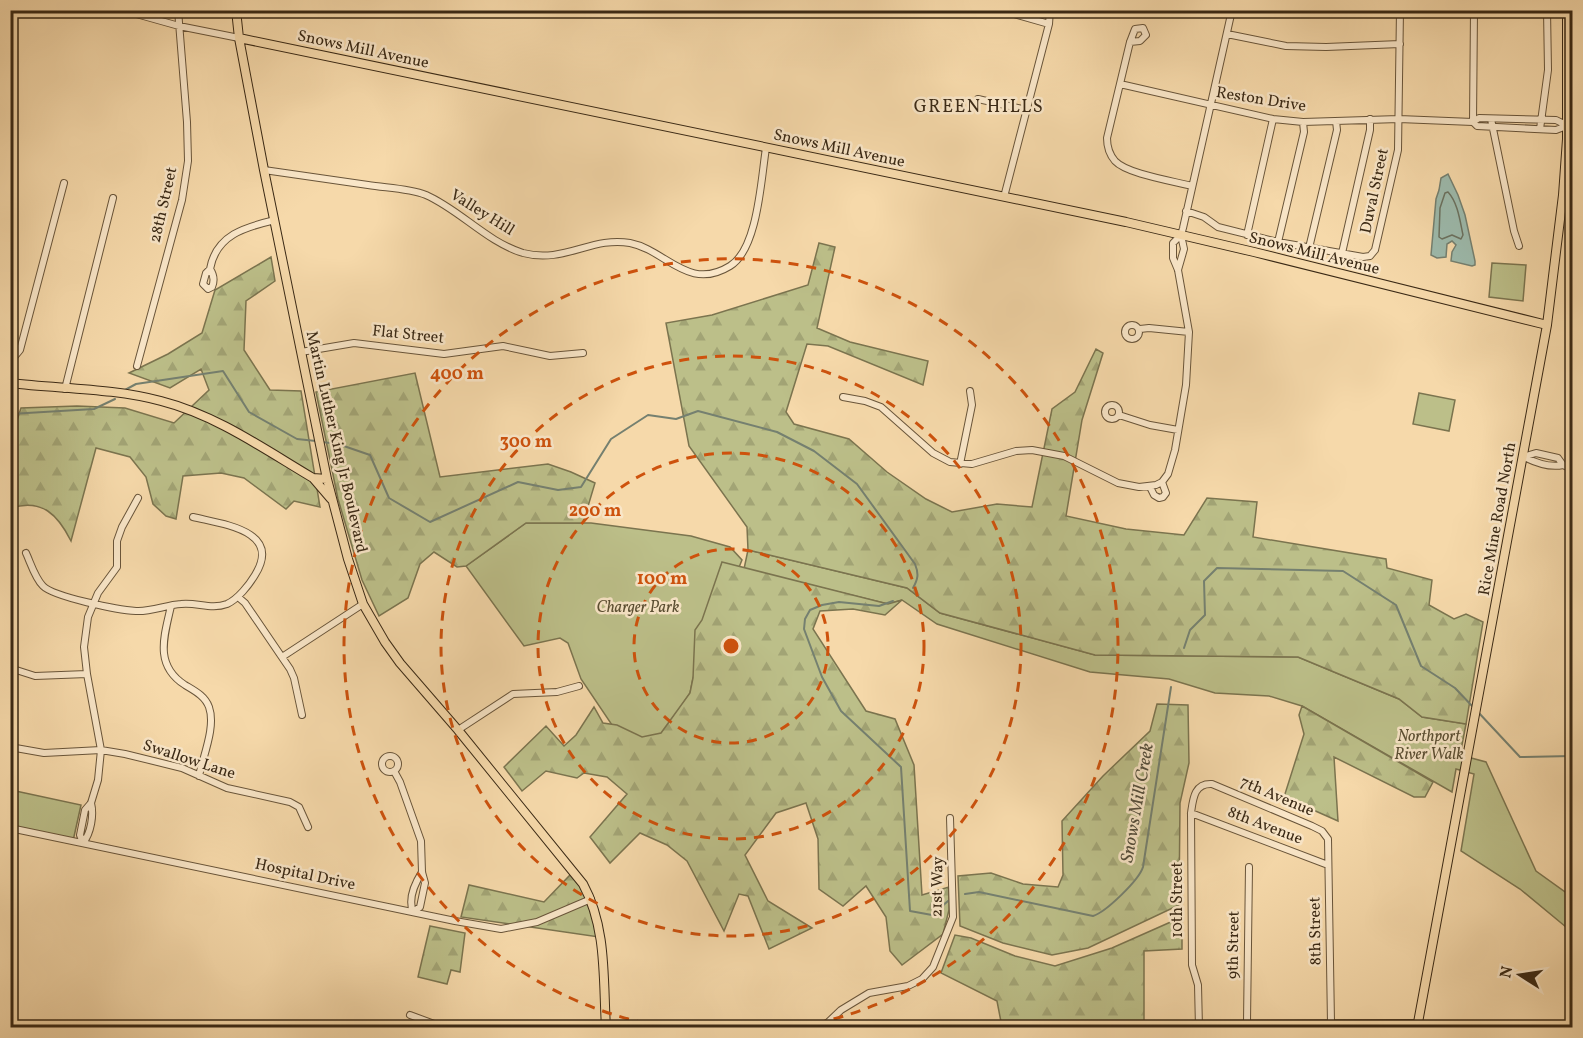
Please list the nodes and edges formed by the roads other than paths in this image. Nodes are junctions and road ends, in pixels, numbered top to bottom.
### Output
1 (122, 10) edge
2 (178, 10) edge
3 (236, 10) edge
4 (1000, 10) edge
5 (1050, 10) edge
6 (1232, 10) edge
7 (1400, 10) edge
8 (1474, 10) edge
9 (1547, 10) edge
10 (1567, 10) edge
11 (1049, 24) junction
12 (179, 26) junction
13 (1227, 34) junction
14 (239, 38) junction
15 (1130, 42) dead end
16 (1400, 44) junction
17 (1120, 84) junction
18 (978, 99) dead end
19 (1211, 106) junction
20 (1027, 110) junction
21 (1399, 118) junction
22 (1274, 119) junction
23 (1370, 119) junction
24 (1491, 119) junction
25 (1541, 120) junction
26 (1336, 121) junction
27 (1303, 122) junction
28 (1473, 122) junction
29 (1571, 126) edge
30 (1491, 127) junction
31 (1540, 129) junction
32 (766, 148) junction
33 (264, 170) junction
34 (64, 183) dead end
35 (1192, 186) junction
36 (1004, 197) junction
37 (113, 198) dead end
38 (1186, 211) junction
39 (275, 220) junction
40 (1181, 235) junction
41 (1247, 235) junction
42 (1278, 242) junction
43 (1519, 246) dead end
44 (1309, 248) junction
45 (1342, 253) junction
46 (210, 269) dead end
47 (1178, 270) junction
48 (1547, 326) junction
49 (1140, 329) dead end
50 (1189, 332) junction
51 (301, 352) junction
52 (584, 353) dead end
53 (10, 362) edge
54 (137, 366) dead end
55 (10, 383) edge
56 (65, 389) junction
57 (970, 391) dead end
58 (843, 397) dead end
59 (1119, 415) dead end
60 (1178, 430) junction
61 (1523, 457) junction
62 (960, 464) junction
63 (1572, 469) edge
64 (313, 478) junction
65 (327, 479) junction
66 (1162, 482) junction
67 (1150, 487) junction
68 (138, 498) dead end
69 (333, 502) junction
70 (193, 517) dead end
71 (26, 553) dead end
72 (238, 597) junction
73 (93, 602) junction
74 (363, 604) junction
75 (171, 606) junction
76 (282, 657) junction
77 (10, 668) edge
78 (87, 674) junction
79 (579, 686) dead end
80 (302, 715) dead end
81 (458, 730) junction
82 (10, 747) edge
83 (101, 750) junction
84 (394, 771) dead end
85 (199, 776) junction
86 (1212, 784) joint
87 (1191, 813) junction
88 (950, 818) dead end
89 (308, 827) dead end
90 (10, 828) edge
91 (1328, 839) joint
92 (83, 843) junction
93 (1328, 865) junction
94 (1249, 867) dead end
95 (591, 899) junction
96 (413, 912) junction
97 (410, 1015) dead end
98 (1247, 1022) junction
99 (1330, 1023) junction
100 (1417, 1025) edge
101 (1199, 1026) edge
102 (445, 1028) edge
103 (606, 1028) edge
104 (822, 1028) edge

1 - 12 street, Snows Mill Avenue
2 - 12 street, 28th Street
3 - 14 main road, Martin Luther King Jr Boulevard
4 - 11 street
5 - 11 street
6 - 13 street
7 - 16 street, Duval Street
8 - 28 street
9 - 25 street
10 - 29 main road, Rice Mine Road North
11 - 20 street
12 - 14 street, Snows Mill Avenue
12 - 54 street, 28th Street
13 - 16 street
13 - 19 street
14 - 32 main road, Snows Mill Avenue
14 - 33 main road, Martin Luther King Jr Boulevard
15 - 17 street
16 - 21 street, Duval Street
17 - 19 street, Reston Drive
17 - 35 street
18 - 20 street
19 - 22 street, Reston Drive
19 - 35 street
20 - 36 street
21 - 23 street, Reston Drive
21 - 28 street, Reston Drive
21 - 45 street, Duval Street
22 - 27 street, Reston Drive
22 - 41 street
23 - 26 street, Reston Drive
23 - 45 street
24 - 25 street, Reston Drive
24 - 28 street, Reston Drive
24 - 30 street
25 - 29 street, Reston Drive
25 - 31 street
26 - 27 street, Reston Drive
26 - 44 street
27 - 42 street
28 - 30 street, Reston Drive
29 - 31 street, Reston Drive
29 - 48 main road, Rice Mine Road North
30 - 31 street, Reston Drive
30 - 43 street
32 - 33 street, Valley Hill
32 - 36 main road, Snows Mill Avenue
33 - 39 main road, Martin Luther King Jr Boulevard
34 - 53 street
35 - 38 street
36 - 40 main road, Snows Mill Avenue
37 - 56 street
38 - 40 street
38 - 41 street, Duval Street
39 - 46 street
39 - 51 main road, Martin Luther King Jr Boulevard
40 - 47 street
40 - 47 street
40 - 48 main road, Snows Mill Avenue
41 - 42 street, Duval Street
42 - 44 street, Duval Street
44 - 45 street, Duval Street
47 - 50 street
48 - 61 main road, Rice Mine Road North
49 - 50 street
50 - 60 street
51 - 52 street, Flat Street
51 - 65 main road, Martin Luther King Jr Boulevard
55 - 56 main road
56 - 64 main road
57 - 62 street
58 - 62 street
59 - 60 street
60 - 66 street
61 - 63 street
61 - 100 main road, Rice Mine Road North
62 - 67 street
64 - 65 main road
64 - 69 main road
65 - 69 main road, Martin Luther King Jr Boulevard
66 - 67 street
66 - 67 street
68 - 73 street
69 - 74 main road, Martin Luther King Jr Boulevard
70 - 72 street
71 - 73 street
72 - 75 street
72 - 76 street
73 - 75 street
73 - 78 street
74 - 76 street
74 - 81 main road, Martin Luther King Jr Boulevard
75 - 85 street
76 - 80 street
77 - 78 street
78 - 83 street
79 - 81 street
81 - 95 main road, Martin Luther King Jr Boulevard
82 - 83 street, Swallow Lane
83 - 85 street, Swallow Lane
83 - 92 street
84 - 96 street
85 - 89 street, Swallow Lane
86 - 87 street, 10th Street
86 - 91 street, 7th Avenue
87 - 93 street, 8th Avenue
87 - 101 street, 10th Street
88 - 104 street, 21st Way
90 - 92 street, Hospital Drive
91 - 93 street, 8th Street
92 - 96 street, Hospital Drive
93 - 99 street, 8th Street
94 - 98 street, 9th Street
95 - 96 street, Hospital Drive
95 - 103 main road, Martin Luther King Jr Boulevard
97 - 102 street
98 - 99 street
98 - 101 street
99 - 100 street

